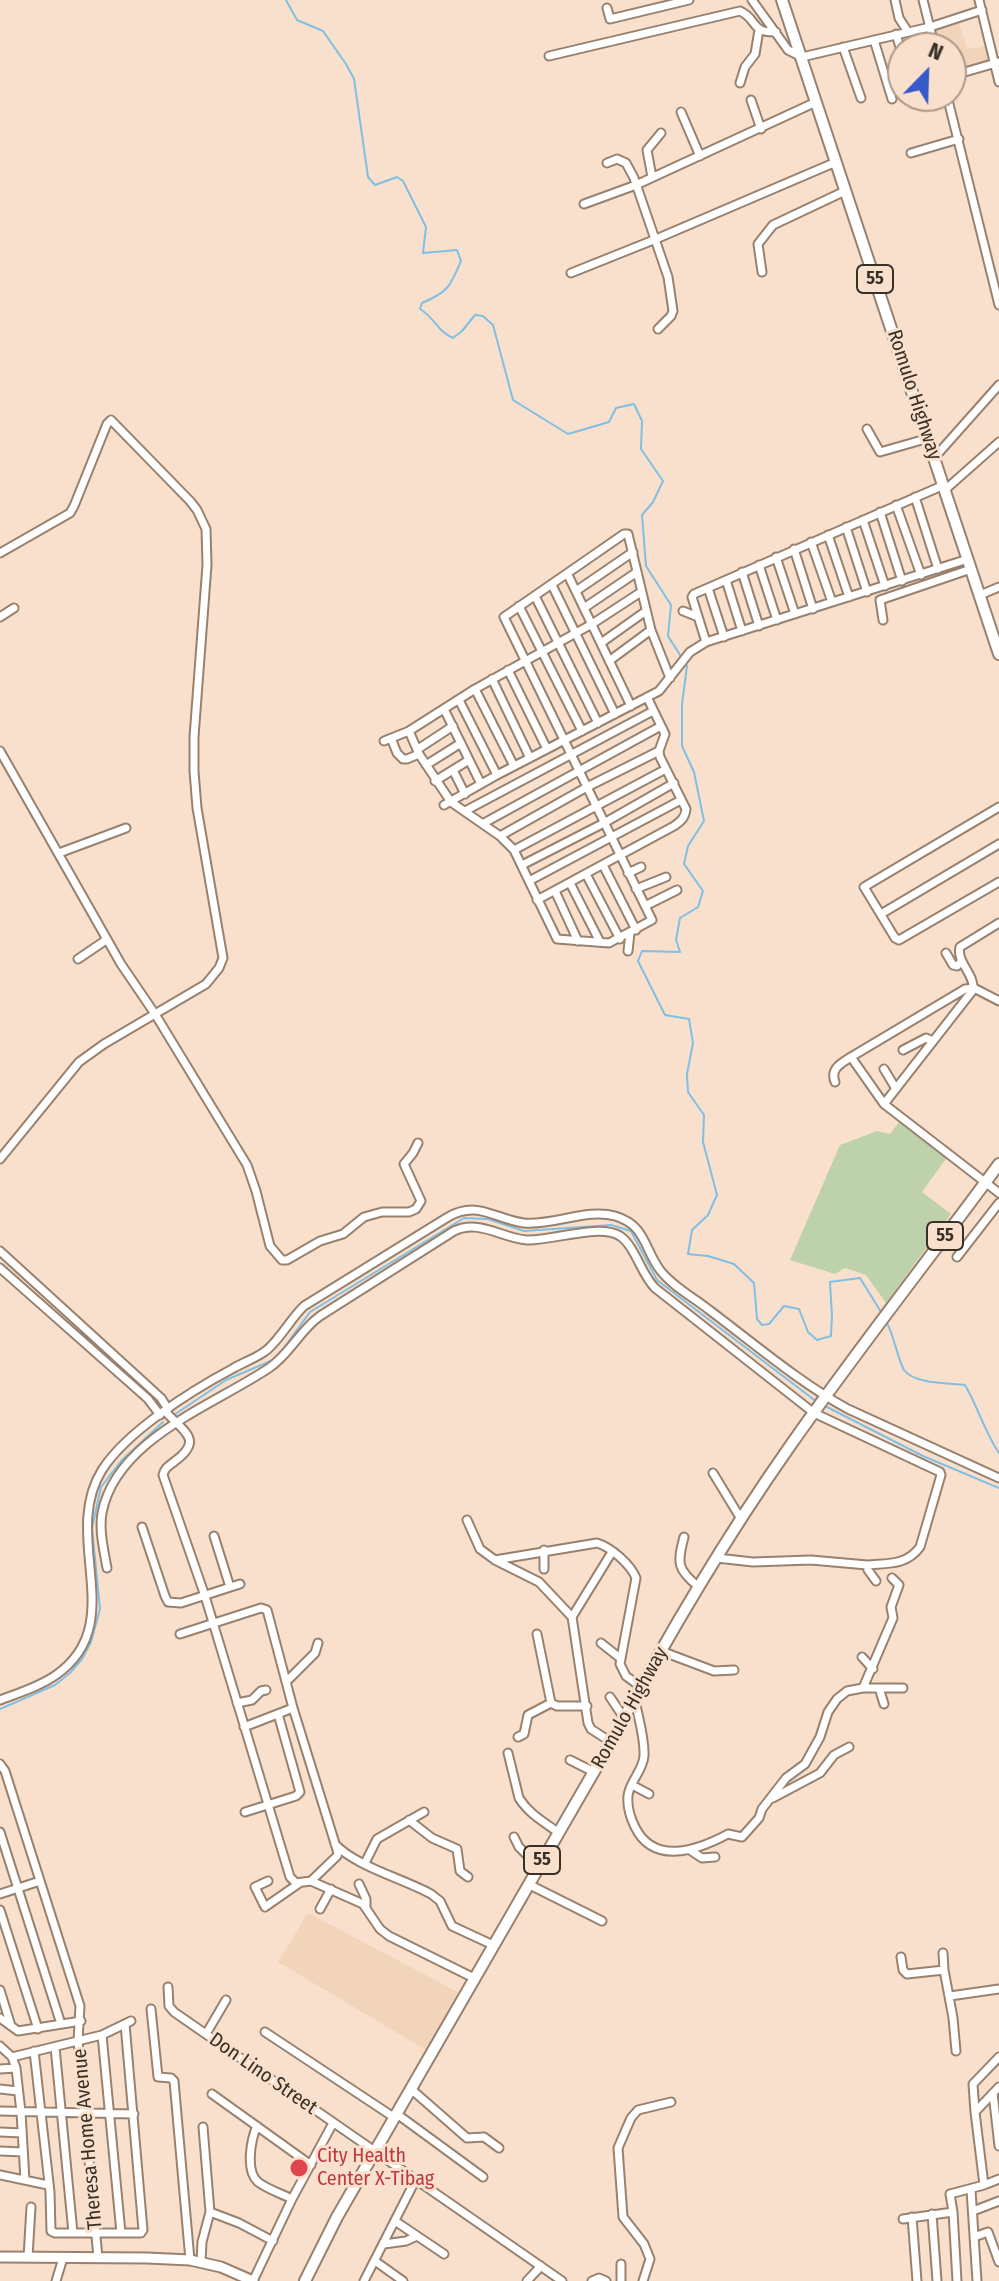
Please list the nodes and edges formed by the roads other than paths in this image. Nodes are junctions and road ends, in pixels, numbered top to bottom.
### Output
1 (689, 0) edge
2 (752, 0) edge
3 (782, 0) edge
4 (895, 0) edge
5 (923, 0) edge
6 (979, 0) edge
7 (607, 8) dead end
8 (982, 10) junction
9 (930, 27) junction
10 (759, 30) junction
11 (776, 32) junction
12 (908, 32) joint
13 (931, 32) edge
14 (887, 36) edge
15 (874, 40) junction
16 (843, 47) junction
17 (549, 56) dead end
18 (802, 57) junction
19 (997, 63) edge
20 (967, 71) edge
21 (999, 82) edge
22 (740, 83) dead end
23 (887, 83) edge
24 (861, 98) dead end
25 (751, 100) dead end
26 (816, 102) junction
27 (681, 112) dead end
28 (951, 112) edge
29 (761, 129) junction
30 (661, 133) dead end
31 (959, 139) junction
32 (911, 153) dead end
33 (700, 156) junction
34 (836, 162) junction
35 (607, 163) dead end
36 (652, 177) junction
37 (636, 185) junction
38 (845, 191) junction
39 (584, 204) dead end
40 (656, 239) junction
41 (762, 272) dead end
42 (571, 273) dead end
43 (999, 305) edge
44 (658, 329) dead end
45 (999, 385) edge
46 (867, 429) dead end
47 (929, 438) junction
48 (999, 442) edge
49 (935, 457) junction
50 (945, 487) junction
51 (915, 497) junction
52 (896, 505) junction
53 (880, 512) junction
54 (863, 520) junction
55 (846, 527) junction
56 (828, 535) junction
57 (811, 542) junction
58 (794, 549) junction
59 (633, 552) junction
60 (0, 553) edge
61 (776, 557) junction
62 (970, 564) junction
63 (759, 565) junction
64 (938, 569) junction
65 (637, 572) junction
66 (742, 572) junction
67 (568, 575) junction
68 (921, 575) junction
69 (726, 580) junction
70 (902, 581) junction
71 (552, 585) junction
72 (885, 586) junction
73 (999, 587) edge
74 (708, 588) junction
75 (576, 591) junction
76 (641, 592) junction
77 (867, 592) junction
78 (980, 595) junction
79 (535, 596) junction
80 (849, 597) junction
81 (832, 602) junction
82 (519, 606) junction
83 (14, 608) dead end
84 (584, 608) junction
85 (813, 609) junction
86 (646, 611) junction
87 (683, 611) dead end
88 (795, 614) junction
89 (0, 617) edge
90 (698, 617) junction
91 (777, 620) junction
92 (883, 620) dead end
93 (592, 624) junction
94 (759, 626) junction
95 (651, 630) junction
96 (742, 631) junction
97 (576, 633) junction
98 (724, 637) junction
99 (997, 639) edge
100 (706, 642) junction
101 (559, 643) junction
102 (601, 643) junction
103 (543, 651) junction
104 (999, 654) edge
105 (525, 661) junction
106 (609, 661) junction
107 (508, 670) junction
108 (670, 678) junction
109 (492, 679) junction
110 (475, 689) junction
111 (647, 697) junction
112 (459, 700) junction
113 (631, 706) junction
114 (444, 709) junction
115 (653, 711) junction
116 (615, 714) junction
117 (598, 723) junction
118 (453, 726) junction
119 (661, 726) junction
120 (409, 731) junction
121 (582, 731) junction
122 (563, 740) junction
123 (461, 743) junction
124 (547, 749) junction
125 (0, 751) edge
126 (419, 751) junction
127 (659, 751) junction
128 (570, 754) junction
129 (530, 758) junction
130 (469, 760) junction
131 (426, 765) junction
132 (514, 766) junction
133 (666, 769) junction
134 (453, 770) junction
135 (578, 771) junction
136 (497, 775) junction
137 (435, 781) junction
138 (674, 783) junction
139 (481, 784) junction
140 (587, 787) junction
141 (465, 794) junction
142 (681, 800) junction
143 (448, 804) junction
144 (595, 805) junction
145 (999, 807) edge
146 (465, 811) junction
147 (484, 823) junction
148 (604, 823) junction
149 (126, 828) dead end
150 (500, 836) junction
151 (611, 839) junction
152 (999, 844) edge
153 (514, 850) junction
154 (59, 853) junction
155 (620, 856) junction
156 (522, 865) junction
157 (603, 865) junction
158 (641, 867) dead end
159 (628, 873) junction
160 (586, 874) junction
161 (666, 877) dead end
162 (529, 881) junction
163 (999, 882) edge
164 (570, 883) junction
165 (636, 889) junction
166 (677, 890) dead end
167 (555, 891) junction
168 (537, 900) junction
169 (645, 906) junction
170 (881, 914) junction
171 (999, 923) edge
172 (633, 931) junction
173 (620, 939) junction
174 (106, 940) junction
175 (578, 941) junction
176 (606, 946) junction
177 (628, 951) dead end
178 (946, 953) dead end
179 (78, 959) dead end
180 (962, 961) junction
181 (974, 988) junction
182 (999, 1001) edge
183 (155, 1014) junction
184 (933, 1041) junction
185 (903, 1050) dead end
186 (851, 1057) junction
187 (884, 1069) dead end
188 (835, 1082) dead end
189 (896, 1089) junction
190 (884, 1104) junction
191 (418, 1143) dead end
192 (0, 1159) edge
193 (999, 1164) edge
194 (986, 1181) junction
195 (999, 1193) edge
196 (999, 1203) edge
197 (601, 1216) junction
198 (602, 1230) junction
199 (0, 1251) edge
200 (957, 1257) dead end
201 (0, 1268) edge
202 (826, 1397) junction
203 (164, 1411) junction
204 (815, 1412) junction
205 (177, 1423) junction
206 (713, 1473) dead end
207 (999, 1478) edge
208 (741, 1519) junction
209 (467, 1520) dead end
210 (142, 1527) dead end
211 (214, 1536) dead end
212 (684, 1537) dead end
213 (544, 1550) junction
214 (612, 1552) junction
215 (717, 1558) junction
216 (495, 1560) junction
217 (867, 1565) junction
218 (107, 1568) dead end
219 (544, 1569) dead end
220 (892, 1578) dead end
221 (876, 1581) dead end
222 (240, 1584) dead end
223 (230, 1587) junction
224 (699, 1587) junction
225 (205, 1596) junction
226 (572, 1617) junction
227 (213, 1625) junction
228 (180, 1634) dead end
229 (537, 1634) dead end
230 (318, 1643) dead end
231 (601, 1643) dead end
232 (661, 1651) junction
233 (862, 1657) dead end
234 (620, 1658) junction
235 (873, 1669) junction
236 (734, 1670) dead end
237 (286, 1682) junction
238 (641, 1687) junction
239 (863, 1688) junction
240 (879, 1688) junction
241 (903, 1688) dead end
242 (266, 1690) dead end
243 (610, 1697) dead end
244 (0, 1700) edge
245 (635, 1700) junction
246 (237, 1703) junction
247 (551, 1703) junction
248 (884, 1704) dead end
249 (587, 1706) junction
250 (293, 1708) junction
251 (278, 1714) junction
252 (624, 1718) junction
253 (244, 1727) junction
254 (518, 1737) dead end
255 (611, 1742) junction
256 (849, 1747) dead end
257 (508, 1753) dead end
258 (570, 1760) dead end
259 (0, 1764) edge
260 (594, 1772) junction
261 (632, 1785) junction
262 (649, 1794) dead end
263 (771, 1799) junction
264 (268, 1805) junction
265 (245, 1812) dead end
266 (424, 1812) dead end
267 (409, 1820) junction
268 (0, 1832) edge
269 (559, 1833) junction
270 (514, 1837) dead end
271 (335, 1843) junction
272 (690, 1850) junction
273 (715, 1857) dead end
274 (365, 1863) junction
275 (538, 1866) junction
276 (468, 1877) dead end
277 (40, 1881) junction
278 (268, 1881) dead end
279 (311, 1881) junction
280 (298, 1884) junction
281 (359, 1884) dead end
282 (528, 1884) junction
283 (17, 1888) junction
284 (331, 1889) junction
285 (0, 1894) edge
286 (366, 1907) junction
287 (320, 1909) dead end
288 (0, 1910) edge
289 (602, 1921) dead end
290 (493, 1945) junction
291 (943, 1953) dead end
292 (901, 1957) dead end
293 (944, 1970) junction
294 (474, 1978) junction
295 (168, 1987) dead end
296 (999, 1989) edge
297 (0, 1990) edge
298 (950, 1996) junction
299 (226, 2000) dead end
300 (151, 2009) dead end
301 (0, 2018) edge
302 (81, 2021) junction
303 (61, 2024) junction
304 (12, 2028) junction
305 (38, 2029) junction
306 (265, 2032) dead end
307 (206, 2034) junction
308 (102, 2035) junction
309 (78, 2041) junction
310 (0, 2046) edge
311 (55, 2047) junction
312 (34, 2051) junction
313 (956, 2051) dead end
314 (12, 2057) junction
315 (999, 2057) edge
316 (16, 2068) junction
317 (0, 2069) edge
318 (0, 2089) edge
319 (411, 2089) junction
320 (18, 2091) junction
321 (997, 2092) edge
322 (212, 2094) dead end
323 (671, 2102) dead end
324 (0, 2111) edge
325 (21, 2112) junction
326 (975, 2112) junction
327 (41, 2113) junction
328 (63, 2113) junction
329 (85, 2113) junction
330 (110, 2114) junction
331 (134, 2114) junction
332 (396, 2116) junction
333 (333, 2123) junction
334 (257, 2126) junction
335 (203, 2127) dead end
336 (0, 2132) edge
337 (22, 2133) junction
338 (999, 2146) edge
339 (499, 2148) dead end
340 (0, 2151) edge
341 (375, 2151) junction
342 (23, 2152) junction
343 (311, 2165) junction
344 (0, 2175) edge
345 (483, 2177) dead end
346 (416, 2179) junction
347 (999, 2179) edge
348 (25, 2180) junction
349 (48, 2185) junction
350 (984, 2185) junction
351 (971, 2190) junction
352 (292, 2199) junction
353 (999, 2201) edge
354 (31, 2207) dead end
355 (973, 2211) junction
356 (210, 2212) junction
357 (953, 2212) junction
358 (932, 2214) junction
359 (395, 2221) junction
360 (999, 2228) edge
361 (988, 2232) junction
362 (73, 2233) junction
363 (121, 2233) junction
364 (97, 2234) junction
365 (417, 2236) junction
366 (974, 2237) junction
367 (273, 2241) junction
368 (384, 2244) junction
369 (444, 2254) dead end
370 (0, 2257) edge
371 (28, 2257) junction
372 (63, 2258) junction
373 (98, 2258) junction
374 (195, 2261) junction
375 (375, 2261) junction
376 (999, 2262) edge
377 (621, 2264) dead end
378 (541, 2266) junction
379 (56, 2281) edge
380 (253, 2281) edge
381 (305, 2281) edge
382 (364, 2281) edge
383 (403, 2281) edge
384 (527, 2281) edge
385 (562, 2281) edge
386 (592, 2281) edge
387 (606, 2281) edge
388 (621, 2281) edge
389 (643, 2281) edge
390 (917, 2281) edge
391 (937, 2281) edge
392 (957, 2281) edge
393 (977, 2281) edge

1 - 7 street
2 - 11 street
3 - 18 highway, Romulo Highway / 55
4 - 12 street
5 - 9 street
6 - 8 street
8 - 9 street
8 - 19 street
9 - 12 street
9 - 13 street
10 - 11 street
10 - 17 street
10 - 22 street
11 - 18 street
14 - 15 street
15 - 16 street
15 - 23 street
16 - 18 street
16 - 24 street
18 - 26 highway, Romulo Highway / 55
19 - 20 street
19 - 21 street
25 - 29 street
26 - 29 street
26 - 34 highway, Romulo Highway / 55
27 - 33 street
28 - 31 street
29 - 33 street
30 - 36 street
31 - 32 street
31 - 43 street
33 - 36 street
34 - 38 highway, Romulo Highway / 55
34 - 40 street
35 - 37 street
36 - 37 street
37 - 39 street
37 - 40 street
38 - 41 street
38 - 47 highway, Romulo Highway / 55
40 - 42 street
40 - 44 street
45 - 49 street
46 - 47 street
47 - 49 highway, Romulo Highway / 55
48 - 50 street
49 - 50 highway, Romulo Highway / 55
50 - 51 street
50 - 62 highway, Romulo Highway / 55
51 - 52 street
51 - 64 street
52 - 53 street
52 - 68 street
53 - 54 street
53 - 70 street
54 - 55 street
54 - 72 street
55 - 56 street
55 - 77 street
56 - 57 street
56 - 80 street
57 - 58 street
57 - 81 street
58 - 61 street
58 - 85 street
59 - 65 street
59 - 67 street
59 - 75 street
60 - 183 street
61 - 63 street
61 - 88 street
62 - 64 street
62 - 78 highway, Romulo Highway / 55
62 - 92 street
63 - 66 street
63 - 91 street
64 - 68 street
65 - 76 street
65 - 84 street
66 - 69 street
66 - 94 street
67 - 71 street
67 - 75 street
68 - 70 street
69 - 74 street
69 - 96 street
70 - 72 street
71 - 79 street
71 - 97 street
72 - 77 street
73 - 78 street
74 - 90 street
74 - 98 street
75 - 84 street
76 - 86 street
76 - 93 street
77 - 80 street
78 - 99 highway, Romulo Highway / 55
79 - 82 street
79 - 101 street
80 - 81 street
81 - 85 street
82 - 103 street
82 - 105 street
83 - 89 street
84 - 93 street
85 - 88 street
86 - 95 street
86 - 102 street
87 - 90 street
88 - 91 street
90 - 100 street
91 - 94 street
93 - 97 street
93 - 102 street
94 - 96 street
95 - 106 street
95 - 108 street
96 - 98 street
97 - 101 street
97 - 116 street
98 - 100 street
99 - 104 highway, Romulo Highway / 55
100 - 108 street
101 - 103 street
101 - 117 street
102 - 106 street
103 - 105 street
103 - 121 street
105 - 107 street
105 - 122 street
106 - 113 street
107 - 109 street
107 - 124 street
108 - 111 street
109 - 110 street
109 - 129 street
110 - 112 street
110 - 132 street
111 - 113 street
111 - 115 street
112 - 114 street
112 - 136 street
113 - 116 street
114 - 118 street
114 - 120 street
115 - 119 street
115 - 128 street
116 - 117 street
117 - 121 street
118 - 123 street
118 - 126 street
119 - 127 street
119 - 135 street
120 - 126 street
120 - 126 street
121 - 122 street
122 - 124 street
122 - 128 street
123 - 130 street
123 - 131 street
124 - 129 street
125 - 154 street
126 - 131 street
127 - 133 street
127 - 140 street
128 - 135 street
128 - 146 street
129 - 132 street
130 - 134 street
130 - 139 street
131 - 137 street
132 - 136 street
133 - 138 street
133 - 144 street
134 - 137 street
134 - 141 street
135 - 140 street
135 - 147 street
136 - 139 street
137 - 143 street
138 - 142 street
138 - 148 street
139 - 141 street
140 - 144 street
140 - 150 street
141 - 143 street
142 - 151 street
142 - 155 street
143 - 146 street
144 - 148 street
144 - 153 street
145 - 170 street
146 - 147 street
147 - 150 street
148 - 151 street
148 - 156 street
149 - 154 street
150 - 153 street
151 - 155 street
151 - 162 street
152 - 170 street
153 - 156 street
154 - 174 street
155 - 157 street
155 - 159 street
156 - 162 street
157 - 160 street
157 - 172 street
158 - 159 street
159 - 165 street
160 - 164 street
160 - 173 street
161 - 165 street
162 - 168 street
163 - 170 street
164 - 167 street
164 - 176 street
165 - 169 street
166 - 169 street
167 - 168 street
167 - 175 street
168 - 175 street
169 - 172 street
171 - 180 street
172 - 173 street
172 - 177 street
173 - 176 street
174 - 179 street
174 - 183 street
175 - 176 street
178 - 180 street
180 - 181 street
181 - 182 street
181 - 184 street
181 - 186 street
183 - 191 street
183 - 192 street
184 - 185 street
184 - 189 street
186 - 188 street
186 - 190 street
187 - 189 street
189 - 190 street
190 - 194 street
193 - 194 highway, Romulo Highway / 55
194 - 195 street
194 - 202 highway, Romulo Highway / 55
196 - 200 street
197 - 198 street
197 - 202 street
197 - 203 street
198 - 204 street
198 - 205 street
199 - 203 street
201 - 203 street
202 - 204 highway, Romulo Highway / 55
202 - 207 street
203 - 205 street
203 - 244 street
204 - 208 highway, Romulo Highway / 55
204 - 217 street
205 - 218 street
205 - 225 street
206 - 208 street
208 - 215 highway, Romulo Highway / 55
209 - 216 street
210 - 225 street
211 - 223 street
212 - 224 street
213 - 214 street
213 - 216 street
213 - 219 street
214 - 226 street
214 - 234 street
215 - 217 street
215 - 224 highway, Romulo Highway / 55
216 - 226 street
217 - 221 street
220 - 235 street
222 - 223 street
223 - 225 street
224 - 232 highway, Romulo Highway / 55
225 - 227 street
226 - 249 street
227 - 228 street
227 - 237 street
227 - 246 street
229 - 247 street
230 - 237 street
231 - 234 street
232 - 236 street
232 - 238 highway, Romulo Highway / 55
233 - 235 street
234 - 238 street
235 - 239 street
237 - 250 street
238 - 245 highway, Romulo Highway / 55
239 - 240 street
239 - 263 street
240 - 241 street
240 - 248 street
242 - 246 street
243 - 252 street
245 - 252 highway, Romulo Highway / 55
245 - 261 street
246 - 253 street
247 - 249 street
247 - 254 street
249 - 255 street
250 - 251 street
250 - 271 street
251 - 253 street
251 - 264 street
252 - 255 highway, Romulo Highway / 55
253 - 264 street
255 - 260 highway, Romulo Highway / 55
256 - 263 street
257 - 269 street
258 - 260 street
259 - 277 street
260 - 269 highway, Romulo Highway / 55
261 - 262 street
261 - 272 street
263 - 272 street
264 - 265 street
264 - 280 street
266 - 267 street
267 - 274 street
267 - 276 street
268 - 283 street
269 - 275 highway, Romulo Highway / 55
270 - 275 street
271 - 274 street
271 - 279 street
272 - 273 street
274 - 290 street
275 - 282 highway, Romulo Highway / 55
277 - 283 street
277 - 302 street
278 - 280 street
279 - 280 street
279 - 284 street
281 - 286 street
282 - 289 street
282 - 290 highway, Romulo Highway / 55
283 - 285 street
283 - 303 street
284 - 286 street
284 - 287 street
286 - 294 street
288 - 305 street
290 - 294 highway, Romulo Highway / 55
291 - 293 street
292 - 293 street
293 - 298 street
294 - 319 highway, Romulo Highway / 55
295 - 307 street, Don Lino Street
296 - 298 street
297 - 304 street
298 - 313 street
299 - 307 street
300 - 374 street
301 - 304 street
302 - 303 street
302 - 309 street, Theresa Home Avenue
303 - 305 street
304 - 305 street
306 - 332 street
307 - 333 street, Don Lino Street
308 - 309 street
308 - 330 street
308 - 331 street
309 - 311 street
309 - 329 street, Theresa Home Avenue
310 - 314 street
311 - 312 street
311 - 328 street
312 - 314 street
312 - 327 street
314 - 316 street
315 - 326 street
316 - 317 street
316 - 320 street
318 - 320 street
319 - 332 highway, Romulo Highway / 55
319 - 339 street
320 - 325 street
321 - 326 street
321 - 338 street
322 - 334 street
323 - 389 street
324 - 325 street
325 - 327 street
325 - 337 street
326 - 350 street
327 - 328 street
327 - 349 street
328 - 329 street
328 - 362 street
329 - 330 street
329 - 364 street, Theresa Home Avenue
330 - 331 street
330 - 363 street
331 - 363 street
332 - 341 highway, Romulo Highway / 55
332 - 345 street
333 - 341 street, Don Lino Street
333 - 343 street
334 - 343 street
334 - 352 street
335 - 356 street
336 - 337 street
337 - 342 street
340 - 342 street
341 - 346 street, Don Lino Street
341 - 381 highway, Romulo Highway / 55
342 - 348 street
343 - 352 street
344 - 348 street
346 - 359 street
346 - 378 street, Don Lino Street
347 - 350 street
348 - 349 street
349 - 362 street
350 - 351 street
351 - 355 street
351 - 357 street
352 - 367 street
353 - 355 street
354 - 371 street
355 - 366 street
356 - 367 street
356 - 374 street
357 - 358 street
357 - 392 street
358 - 390 street
358 - 391 street
359 - 365 street
359 - 368 street
360 - 361 street
361 - 366 street
361 - 376 street
362 - 364 street
363 - 364 street
364 - 373 street, Theresa Home Avenue
365 - 368 street
365 - 369 street
366 - 393 street
367 - 380 street
368 - 375 street
370 - 371 main road
371 - 372 main road
372 - 373 main road
372 - 379 street
373 - 374 main road
374 - 380 main road
375 - 382 street
375 - 383 street
377 - 388 street
378 - 384 street
378 - 385 street, Don Lino Street
386 - 387 street

